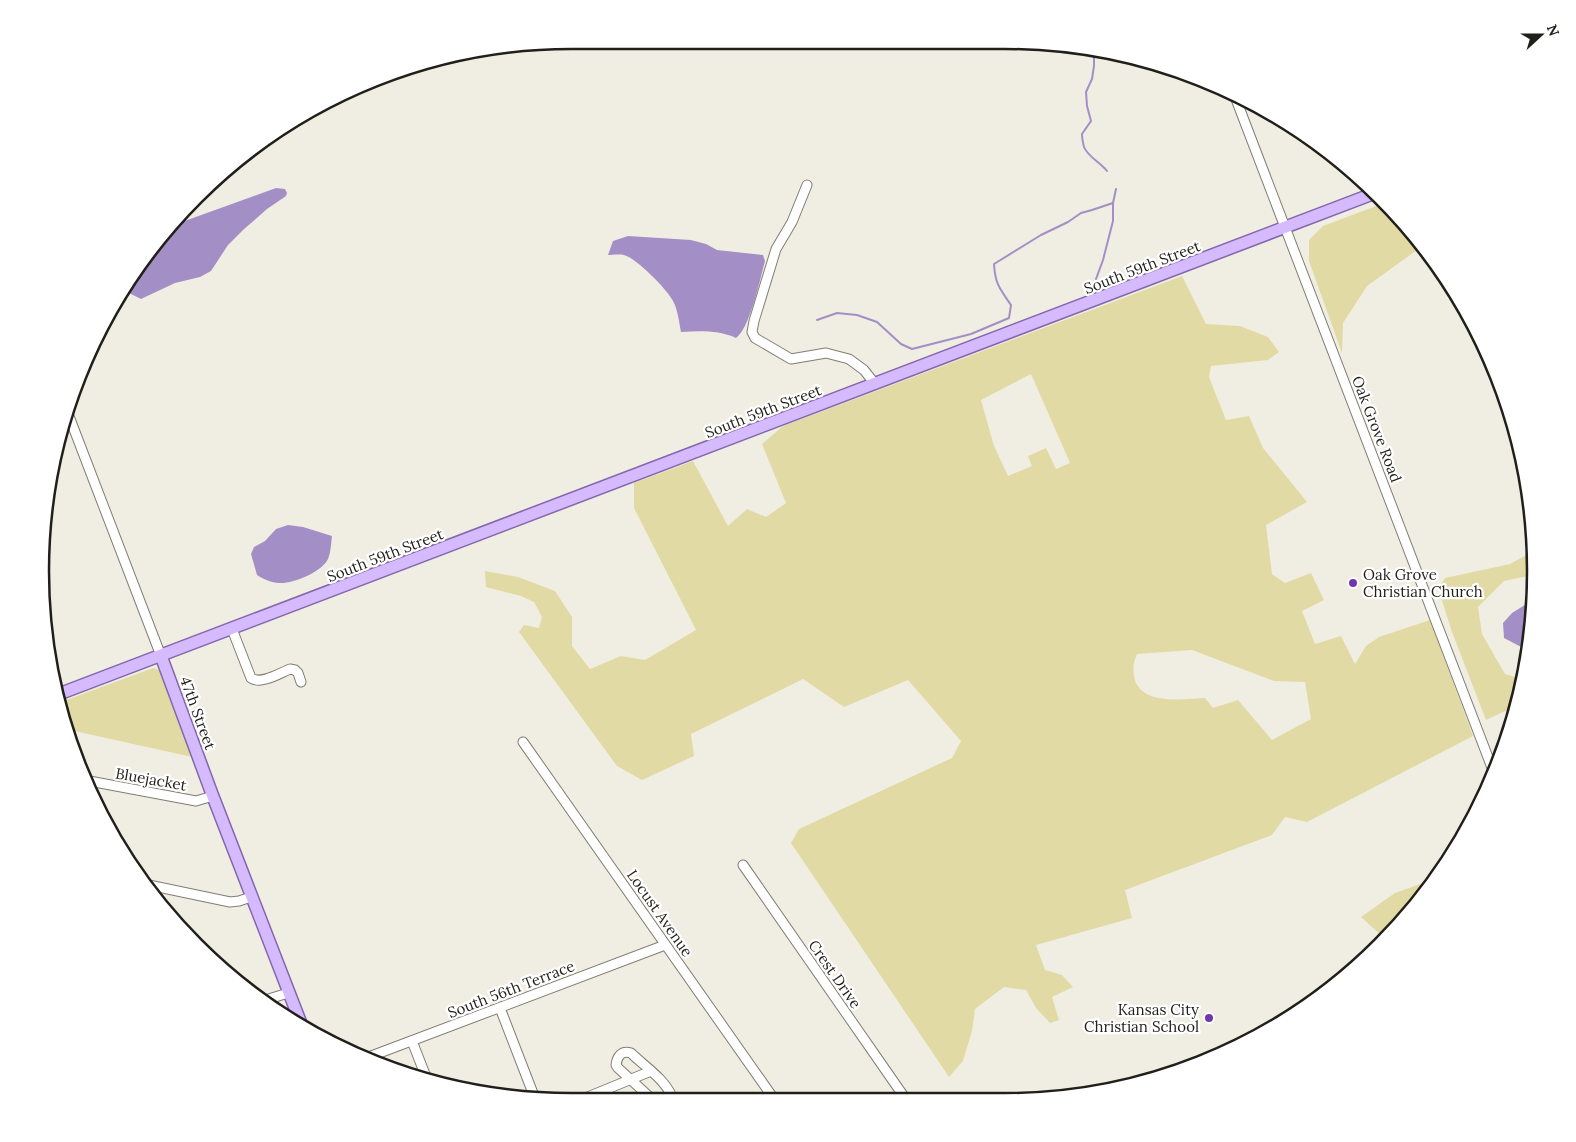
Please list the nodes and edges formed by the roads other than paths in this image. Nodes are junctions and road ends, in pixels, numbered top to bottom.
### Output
1 (1238, 104) edge
2 (807, 185) dead end
3 (1368, 196) edge
4 (1285, 228) junction
5 (875, 384) junction
6 (71, 421) edge
7 (232, 629) junction
8 (161, 656) junction
9 (301, 682) dead end
10 (64, 692) edge
11 (523, 742) dead end
12 (1490, 763) edge
13 (94, 782) edge
14 (213, 796) junction
15 (743, 865) dead end
16 (155, 886) edge
17 (251, 897) junction
18 (665, 945) junction
19 (288, 993) junction
20 (271, 998) edge
21 (500, 1008) junction
22 (297, 1015) edge
23 (412, 1041) junction
24 (375, 1055) edge
25 (651, 1071) junction
26 (424, 1072) edge
27 (631, 1080) junction
28 (532, 1092) edge
29 (598, 1093) edge
30 (645, 1093) edge
31 (671, 1093) edge
32 (770, 1093) edge
33 (902, 1093) edge

1 - 4 street, Oak Grove Road
2 - 5 street
3 - 4 main road, South 59th Street
4 - 5 main road, South 59th Street
4 - 12 street, Oak Grove Road
5 - 7 main road, South 59th Street
6 - 8 street, 47th Street
7 - 8 main road, South 59th Street
7 - 9 street
8 - 10 main road, South 59th Street
8 - 14 main road, 47th Street
11 - 18 street, Locust Avenue
13 - 14 street, Bluejacket
14 - 17 main road, 47th Street
15 - 33 street, Crest Drive
16 - 17 street
17 - 19 main road, 47th Street
18 - 21 street, South 56th Terrace
18 - 32 street, Locust Avenue
19 - 20 street
19 - 22 main road, 47th Street
21 - 23 street, South 56th Terrace
21 - 28 street
23 - 24 street, South 56th Terrace
23 - 26 street
25 - 27 street
25 - 27 street
25 - 31 street
27 - 29 street
27 - 30 street

